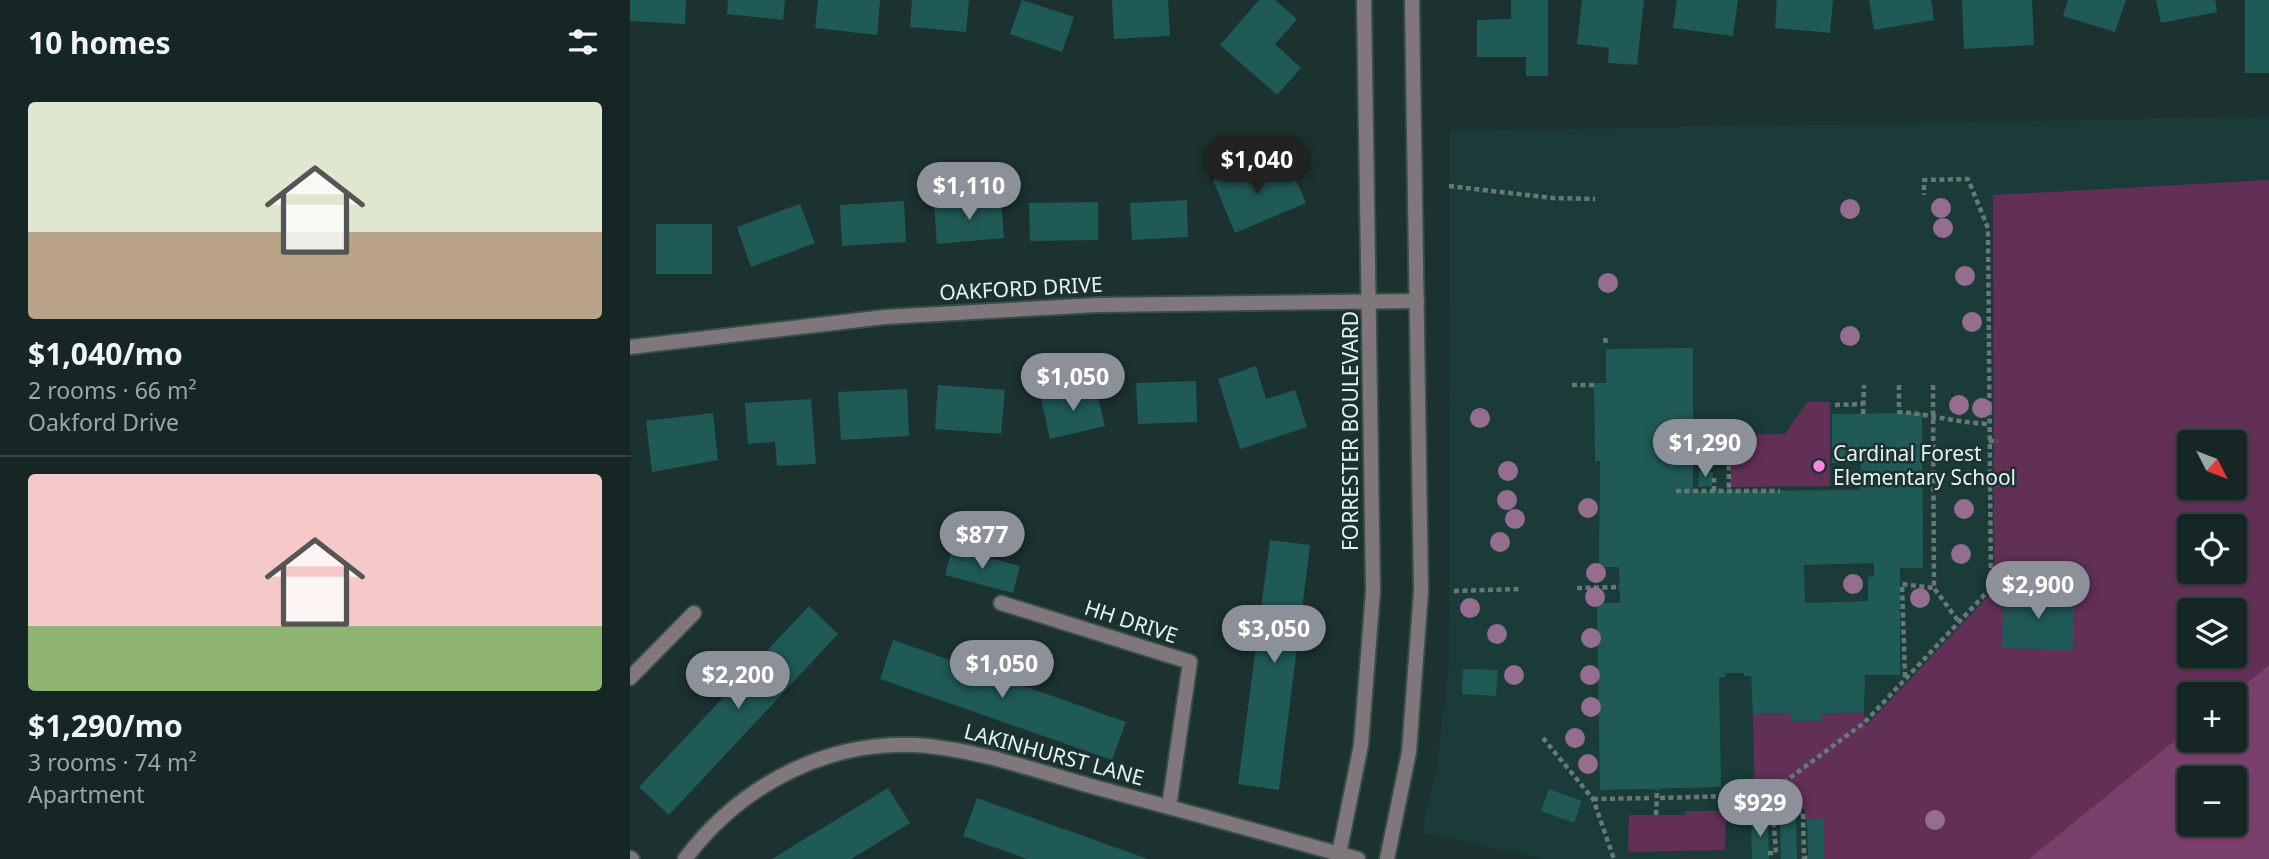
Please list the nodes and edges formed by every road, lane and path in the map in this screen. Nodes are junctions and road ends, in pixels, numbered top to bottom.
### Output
1 (1364, 0) edge
2 (1412, 0) edge
3 (1449, 186) dead end
4 (1924, 195) dead end
5 (1595, 199) dead end
6 (1417, 301) junction
7 (1371, 302) junction
8 (1605, 338) dead end
9 (1606, 344) dead end
10 (630, 347) edge
11 (1572, 385) dead end
12 (1594, 385) dead end
13 (1864, 385) dead end
14 (1899, 385) dead end
15 (1933, 385) dead end
16 (1863, 404) junction
17 (1835, 405) dead end
18 (1863, 414) dead end
19 (1933, 414) junction
20 (1728, 423) dead end
21 (1989, 424) junction
22 (1989, 441) junction
23 (1998, 441) dead end
24 (1714, 478) dead end
25 (1676, 491) dead end
26 (1714, 491) junction
27 (1729, 491) junction
28 (1780, 491) dead end
29 (1620, 587) dead end
30 (1577, 588) dead end
31 (1934, 588) junction
32 (1522, 589) dead end
33 (1454, 591) dead end
34 (1001, 603) dead end
35 (694, 613) dead end
36 (1959, 622) junction
37 (630, 678) edge
38 (1905, 678) junction
39 (1543, 738) dead end
40 (1657, 789) dead end
41 (1767, 795) junction
42 (1660, 797) dead end
43 (1652, 798) dead end
44 (1593, 799) junction
45 (1169, 807) junction
46 (1775, 813) junction
47 (1656, 815) dead end
48 (1768, 853) dead end
49 (1338, 856) edge
50 (1808, 858) edge
51 (685, 859) edge
52 (1358, 859) edge
53 (1387, 859) edge
54 (1614, 859) edge

1 - 7 street, FORRESTER BOULEVARD
2 - 6 street
3 - 5 path
4 - 21 path
6 - 7 street, OAKFORD DRIVE
6 - 53 street
7 - 10 street, OAKFORD DRIVE
7 - 49 street, FORRESTER BOULEVARD
8 - 9 path
11 - 12 path
13 - 16 path
14 - 19 path
15 - 19 path
16 - 17 path
16 - 18 path
19 - 21 path
19 - 31 path
20 - 27 path
21 - 22 path
22 - 23 path
22 - 36 path
24 - 26 path
25 - 26 path
26 - 27 path
27 - 28 path
29 - 30 path
31 - 36 path
31 - 38 path
32 - 33 path
34 - 45 street, HH DRIVE
35 - 37 street
36 - 38 path
38 - 41 path
39 - 44 path
40 - 47 path
41 - 42 path
41 - 46 path
43 - 44 path
44 - 54 path
45 - 49 street, LAKINHURST LANE
45 - 51 street, LAKINHURST LANE
46 - 48 path
46 - 50 path
49 - 52 street, LAKINHURST LANE

